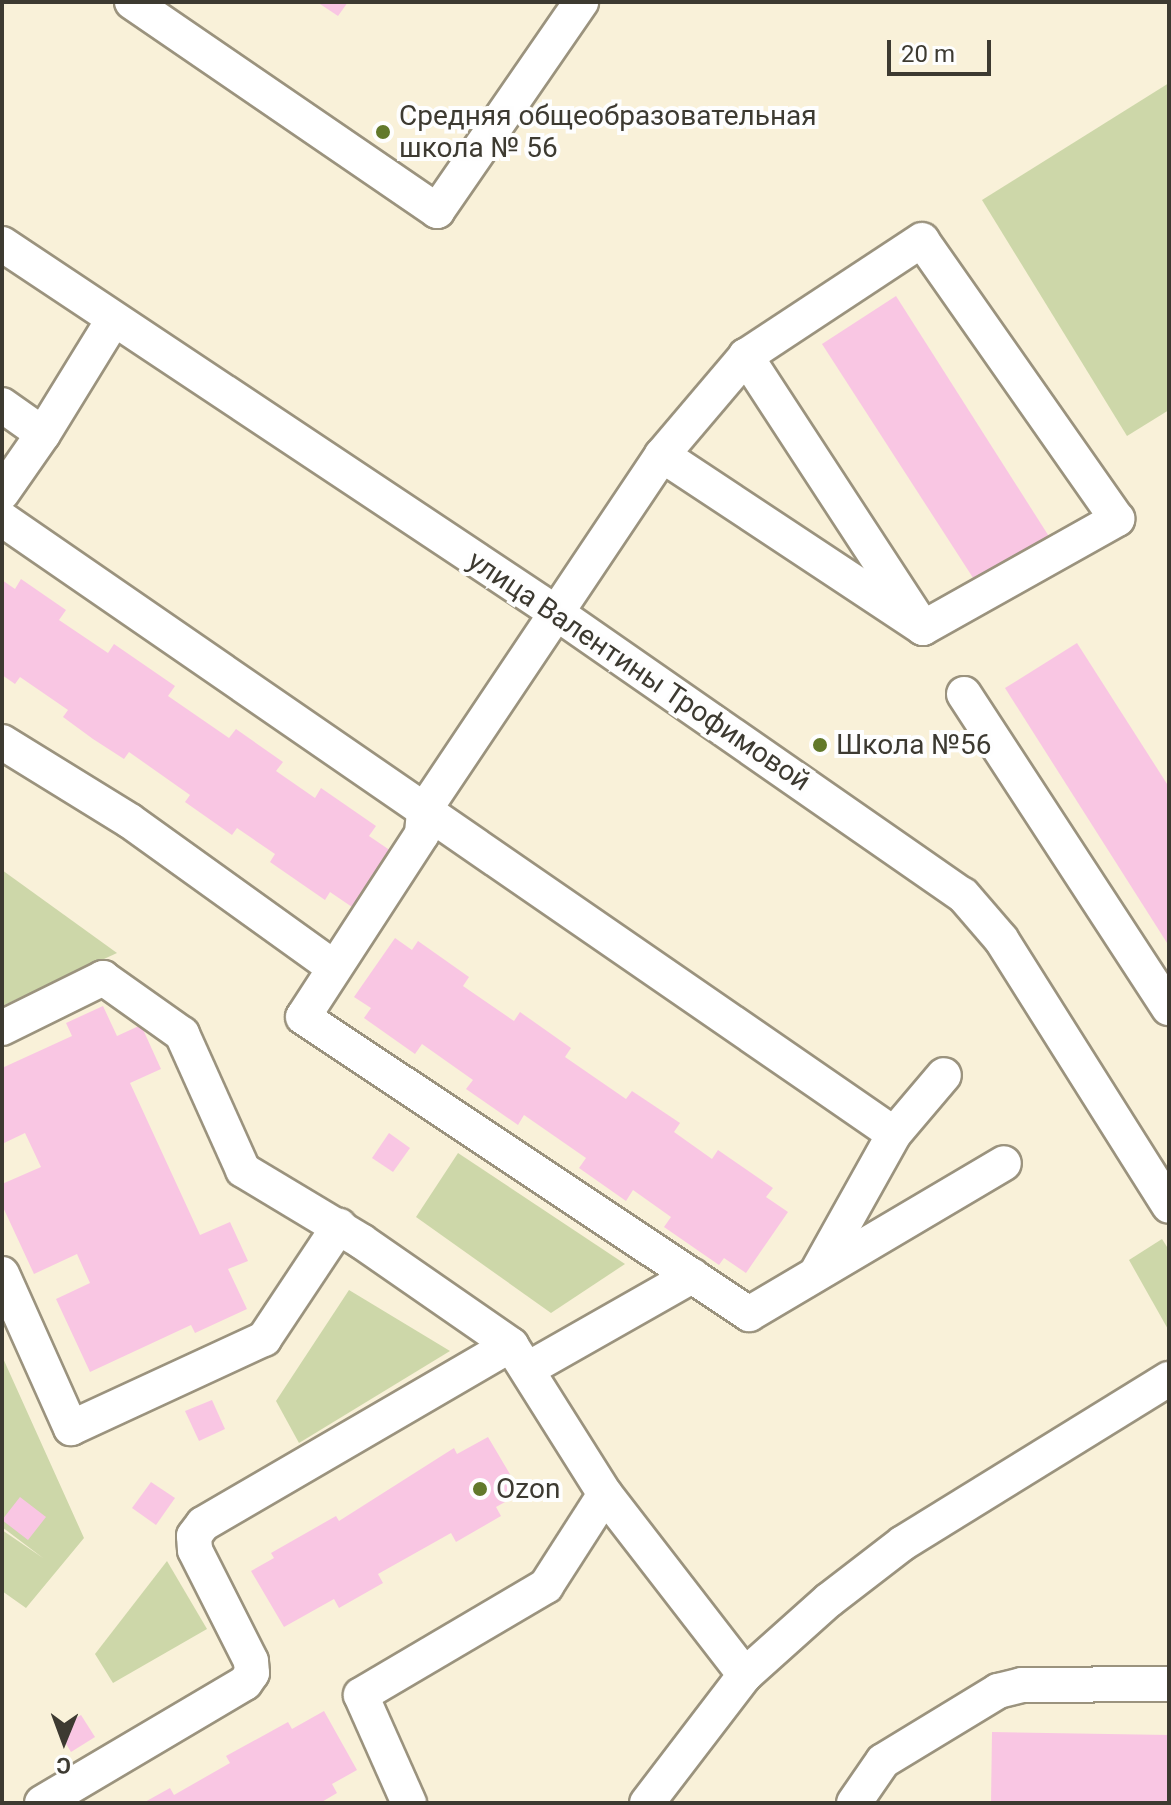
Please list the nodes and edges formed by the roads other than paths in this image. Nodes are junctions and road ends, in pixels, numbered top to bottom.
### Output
1 (132, 2) edge
2 (581, 2) edge
3 (2, 244) edge
4 (113, 320) junction
5 (746, 356) junction
6 (2, 405) edge
7 (43, 434) junction
8 (662, 455) junction
9 (2, 493) edge
10 (2, 519) edge
11 (558, 614) junction
12 (923, 628) junction
13 (964, 694) dead end
14 (2, 742) edge
15 (424, 811) junction
16 (332, 966) junction
17 (1169, 1008) edge
18 (2, 1028) edge
19 (944, 1075) dead end
20 (894, 1134) junction
21 (1004, 1163) dead end
22 (1169, 1206) edge
23 (339, 1226) junction
24 (2, 1274) edge
25 (817, 1274) junction
26 (692, 1276) junction
27 (520, 1357) junction
28 (1169, 1379) edge
29 (605, 1494) junction
30 (745, 1675) junction
31 (1169, 1684) edge
32 (42, 1803) edge
33 (409, 1803) edge
34 (647, 1803) edge
35 (854, 1803) edge

1 - 2 street
3 - 4 street, улица Валентины Трофимовой
4 - 7 street
4 - 11 street, улица Валентины Трофимовой
5 - 8 street
5 - 12 street
5 - 12 street
6 - 7 street
7 - 9 street
8 - 11 street
8 - 12 street
10 - 15 street
11 - 15 street
11 - 22 street, улица Валентины Трофимовой
13 - 17 street
14 - 16 street
15 - 16 street
15 - 20 street
16 - 26 street
18 - 23 street
19 - 20 street
20 - 25 street
21 - 25 street
23 - 24 street
23 - 27 street
25 - 26 street
26 - 27 street
27 - 29 street
27 - 32 street
28 - 30 street
29 - 30 street
29 - 33 street
30 - 34 street
31 - 35 street

